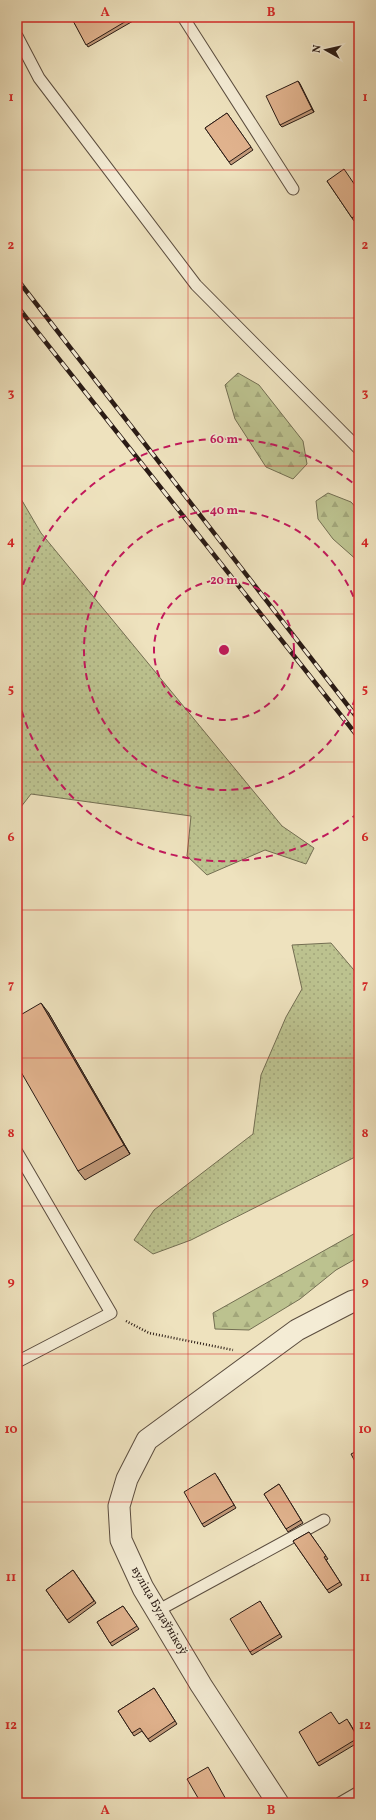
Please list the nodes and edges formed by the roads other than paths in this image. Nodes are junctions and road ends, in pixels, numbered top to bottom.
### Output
1 (183, 17) edge
2 (17, 36) edge
3 (292, 189) dead end
4 (359, 449) edge
5 (17, 1152) edge
6 (359, 1300) edge
7 (17, 1362) edge
8 (324, 1520) dead end
9 (157, 1611) junction
10 (359, 1792) edge
11 (278, 1803) edge
12 (340, 1803) edge

1 - 3 lane
2 - 4 lane
5 - 7 lane
6 - 9 street, вуліца Будаўнікоў
8 - 9 lane
9 - 11 street, вуліца Будаўнікоў
10 - 12 lane

